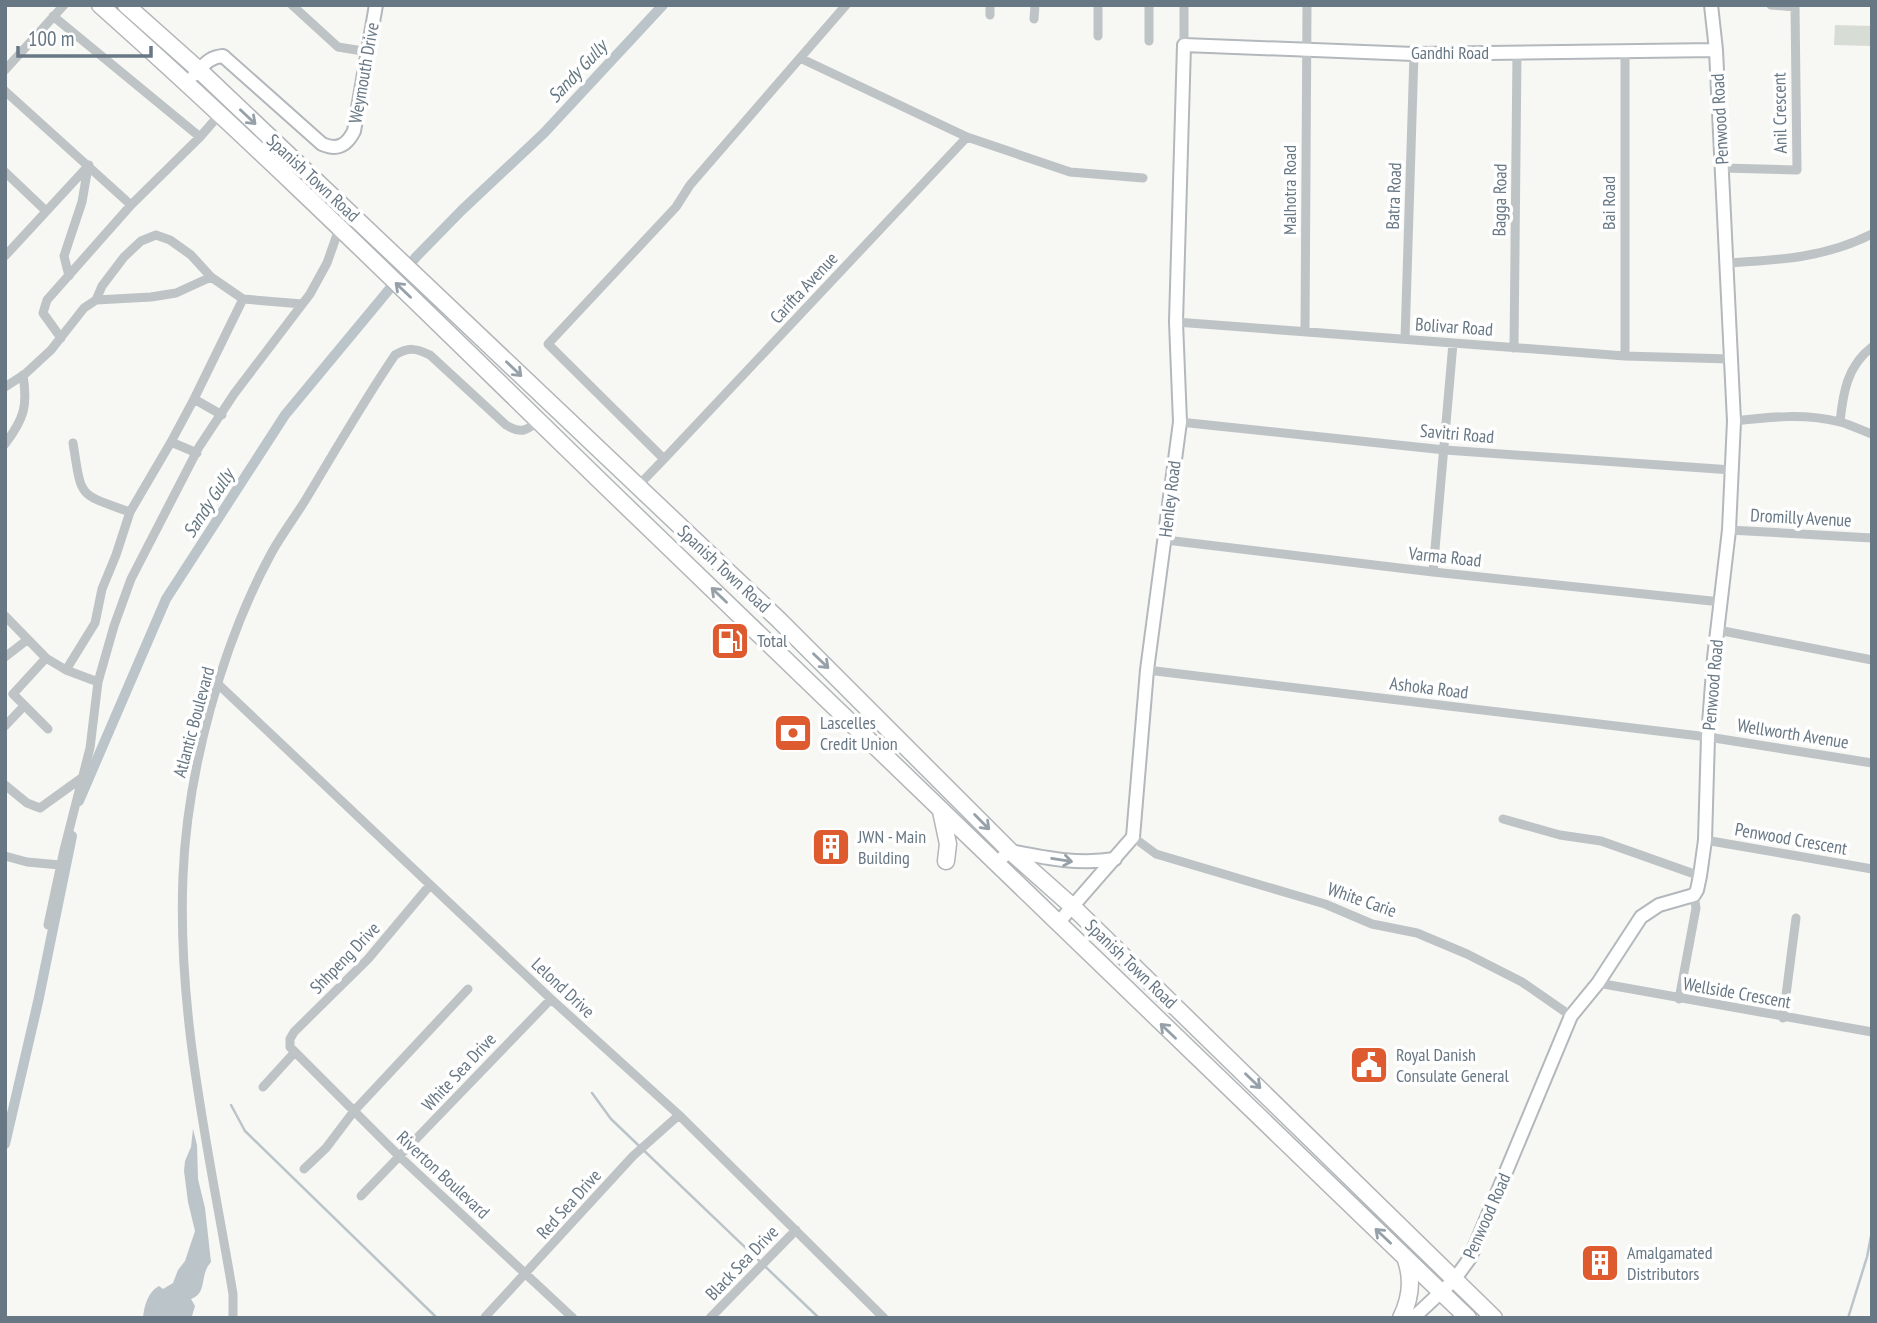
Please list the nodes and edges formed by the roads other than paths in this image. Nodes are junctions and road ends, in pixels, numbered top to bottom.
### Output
1 (64, 5) edge
2 (100, 5) edge
3 (126, 5) edge
4 (292, 5) edge
5 (376, 5) edge
6 (846, 5) edge
7 (1035, 5) edge
8 (1098, 5) edge
9 (1149, 5) edge
10 (1184, 5) edge
11 (1307, 5) edge
12 (1711, 5) edge
13 (1771, 5) edge
14 (53, 16) junction
15 (1034, 19) dead end
16 (1098, 36) dead end
17 (1149, 41) dead end
18 (1184, 45) junction
19 (1305, 50) junction
20 (1716, 50) junction
21 (1625, 51) junction
22 (369, 52) junction
23 (1517, 53) junction
24 (1414, 54) junction
25 (800, 58) junction
26 (5, 70) edge
27 (199, 70) junction
28 (187, 83) junction
29 (5, 91) edge
30 (220, 114) junction
31 (200, 137) junction
32 (967, 137) junction
33 (89, 165) junction
34 (1723, 168) junction
35 (5, 172) edge
36 (1143, 178) dead end
37 (131, 205) junction
38 (45, 211) junction
39 (339, 229) junction
40 (1872, 234) edge
41 (5, 256) edge
42 (1727, 262) junction
43 (69, 276) junction
44 (211, 277) junction
45 (243, 299) junction
46 (96, 300) junction
47 (302, 304) junction
48 (1176, 322) junction
49 (1305, 331) junction
50 (61, 338) junction
51 (1405, 339) junction
52 (1453, 343) junction
53 (1872, 347) edge
54 (1514, 348) junction
55 (1625, 356) junction
56 (1730, 359) junction
57 (23, 375) junction
58 (5, 387) edge
59 (194, 399) junction
60 (222, 415) junction
61 (539, 420) junction
62 (1734, 421) junction
63 (1180, 422) junction
64 (1840, 422) junction
65 (1872, 434) edge
66 (172, 442) junction
67 (6, 443) edge
68 (73, 443) dead end
69 (1445, 450) junction
70 (197, 453) junction
71 (664, 460) junction
72 (1732, 470) junction
73 (637, 487) junction
74 (130, 512) junction
75 (1729, 530) junction
76 (1872, 538) edge
77 (1166, 540) junction
78 (1433, 572) junction
79 (1721, 602) junction
80 (5, 616) edge
81 (779, 620) junction
82 (1718, 630) junction
83 (764, 638) junction
84 (27, 640) junction
85 (5, 657) edge
86 (46, 658) junction
87 (1872, 660) edge
88 (66, 670) junction
89 (1147, 670) junction
90 (98, 682) junction
91 (219, 685) junction
92 (24, 706) junction
93 (5, 726) edge
94 (48, 729) dead end
95 (1708, 737) junction
96 (1872, 763) edge
97 (83, 777) junction
98 (5, 785) edge
99 (940, 808) junction
100 (1503, 819) dead end
101 (1133, 836) junction
102 (1706, 840) junction
103 (1010, 850) junction
104 (5, 856) edge
105 (1115, 859) junction
106 (946, 860) dead end
107 (996, 863) junction
108 (60, 865) junction
109 (1872, 869) edge
110 (1700, 876) junction
111 (430, 885) junction
112 (1694, 895) junction
113 (1073, 907) junction
114 (1796, 918) dead end
115 (1058, 923) junction
116 (48, 925) dead end
117 (1598, 983) junction
118 (468, 989) dead end
119 (551, 999) junction
120 (1679, 999) junction
121 (1183, 1014) junction
122 (1571, 1016) junction
123 (1783, 1018) junction
124 (1872, 1032) edge
125 (294, 1053) junction
126 (263, 1087) dead end
127 (354, 1111) junction
128 (679, 1115) junction
129 (1270, 1129) junction
130 (399, 1156) junction
131 (304, 1169) dead end
132 (361, 1196) dead end
133 (796, 1230) junction
134 (1405, 1257) junction
135 (526, 1275) junction
136 (1454, 1280) junction
137 (1440, 1291) junction
138 (485, 1317) edge
139 (233, 1318) edge
140 (573, 1318) edge
141 (710, 1318) edge
142 (884, 1318) edge
143 (1401, 1318) edge
144 (1413, 1318) edge
145 (1468, 1318) edge
146 (1494, 1318) edge

1 - 14 street
2 - 28 highway, Spanish Town Road
3 - 27 highway, Spanish Town Road
4 - 22 street
5 - 22 street, Weymouth Drive
6 - 25 street
7 - 15 street
8 - 16 street
9 - 17 street
10 - 18 street, Henley Road
11 - 19 street, Malhotra Road
12 - 20 street, Penwood Road
13 - 34 street, Anil Crescent
14 - 26 street
14 - 31 street
18 - 19 street, Gandhi Road
18 - 48 street, Henley Road
19 - 24 street, Gandhi Road
19 - 49 street, Malhotra Road
20 - 21 street, Gandhi Road
20 - 34 street, Penwood Road
21 - 23 street, Gandhi Road
21 - 55 street, Bai Road
22 - 27 street, Weymouth Drive
23 - 24 street, Gandhi Road
23 - 54 street, Bagga Road
24 - 51 street, Batra Road
25 - 32 street
25 - 71 street
27 - 28 street, Weymouth Drive
27 -> 73 highway, Spanish Town Road
28 - 30 highway, Spanish Town Road
29 - 33 street
30 - 31 street
30 - 39 highway, Spanish Town Road
31 - 37 street
32 - 36 street
32 - 71 street, Carifta Avenue
33 - 37 street
33 - 38 street
33 - 43 street
34 - 42 street, Penwood Road
35 - 38 street
37 - 43 street
38 - 41 street
39 - 47 street
61 -> 39 highway, Spanish Town Road
40 - 42 street
42 - 56 street, Penwood Road
43 - 50 street
44 - 45 street
44 - 46 street
44 - 46 street
45 - 47 street
45 - 59 street
46 - 50 street
47 - 60 street
48 - 49 street, Bolivar Road
48 - 63 street, Henley Road
49 - 51 street, Bolivar Road
50 - 57 street
51 - 52 street, Bolivar Road
52 - 54 street, Bolivar Road
52 - 69 street
53 - 64 street
54 - 55 street, Bolivar Road
55 - 56 street, Bolivar Road
56 - 62 street, Penwood Road
57 - 58 street
57 - 67 street
59 - 60 street
59 - 66 street
60 - 70 street
83 -> 61 highway, Spanish Town Road
61 - 91 street, Atlantic Boulevard
62 - 64 street
62 - 72 street, Penwood Road
63 - 69 street, Savitri Road
63 - 77 street, Henley Road
64 - 65 street
66 - 70 street
66 - 74 street
68 - 74 street
69 - 72 street, Savitri Road
69 - 78 street
70 - 90 street
71 - 73 street, Carifta Avenue
72 - 75 street, Penwood Road
73 - 81 highway, Spanish Town Road
74 - 88 street
75 - 76 street, Dromilly Avenue
75 - 79 street, Penwood Road
77 - 78 street, Varma Road
77 - 89 street, Henley Road
78 - 79 street, Varma Road
79 - 82 street, Penwood Road
80 - 84 street
81 - 83 highway
81 -> 103 highway, Spanish Town Road
82 - 87 street
82 - 95 street, Penwood Road
83 - 99 highway, Spanish Town Road
84 - 85 street
84 - 86 street
86 - 88 street
86 - 92 street
88 - 90 street
89 - 95 street, Ashoka Road
89 - 101 street, Henley Road
90 - 97 street
91 - 111 street, Lelond Drive
91 - 139 street, Atlantic Boulevard
92 - 93 street
92 - 94 street
95 - 96 street, Wellworth Avenue
95 - 102 street, Penwood Road
97 - 98 street
97 - 108 street
99 - 106 highway
99 - 107 highway, Spanish Town Road
100 - 110 street
101 - 105 street
101 - 122 street, White Carie
102 - 109 street, Penwood Crescent
102 - 110 street, Penwood Road
103 -> 105 street
103 - 107 street
103 - 113 highway, Spanish Town Road
104 - 108 street
105 - 113 street
107 - 115 highway, Spanish Town Road
108 - 116 street
110 - 112 street, Penwood Road
111 - 119 street, Lelond Drive
111 - 125 street, Shhpeng Drive
112 - 117 street, Penwood Road
112 - 120 street
113 - 115 street
113 - 121 highway, Spanish Town Road
114 - 123 street
129 -> 115 highway, Spanish Town Road
117 - 120 street, Wellside Crescent
117 - 122 street, Penwood Road
118 - 127 street
119 - 128 street, Lelond Drive
119 - 130 street, White Sea Drive
120 - 123 street, Wellside Crescent
121 - 129 highway
121 -> 136 highway, Spanish Town Road
122 - 136 street, Penwood Road
123 - 124 street, Wellside Crescent
125 - 126 street
125 - 127 street, Riverton Boulevard
127 - 130 street, Riverton Boulevard
127 - 131 street
128 - 133 street, Lelond Drive
128 - 135 street, Red Sea Drive
134 -> 129 highway, Spanish Town Road
130 - 132 street, White Sea Drive
130 - 135 street, Riverton Boulevard
133 - 141 street, Black Sea Drive
133 - 142 street, Lelond Drive
134 - 137 highway, Spanish Town Road
134 - 143 highway
135 - 138 street, Red Sea Drive
135 - 140 street, Riverton Boulevard
136 - 137 street, Penwood Road
136 - 146 highway, Spanish Town Road
137 - 144 street, Penwood Road
137 - 145 highway, Spanish Town Road

